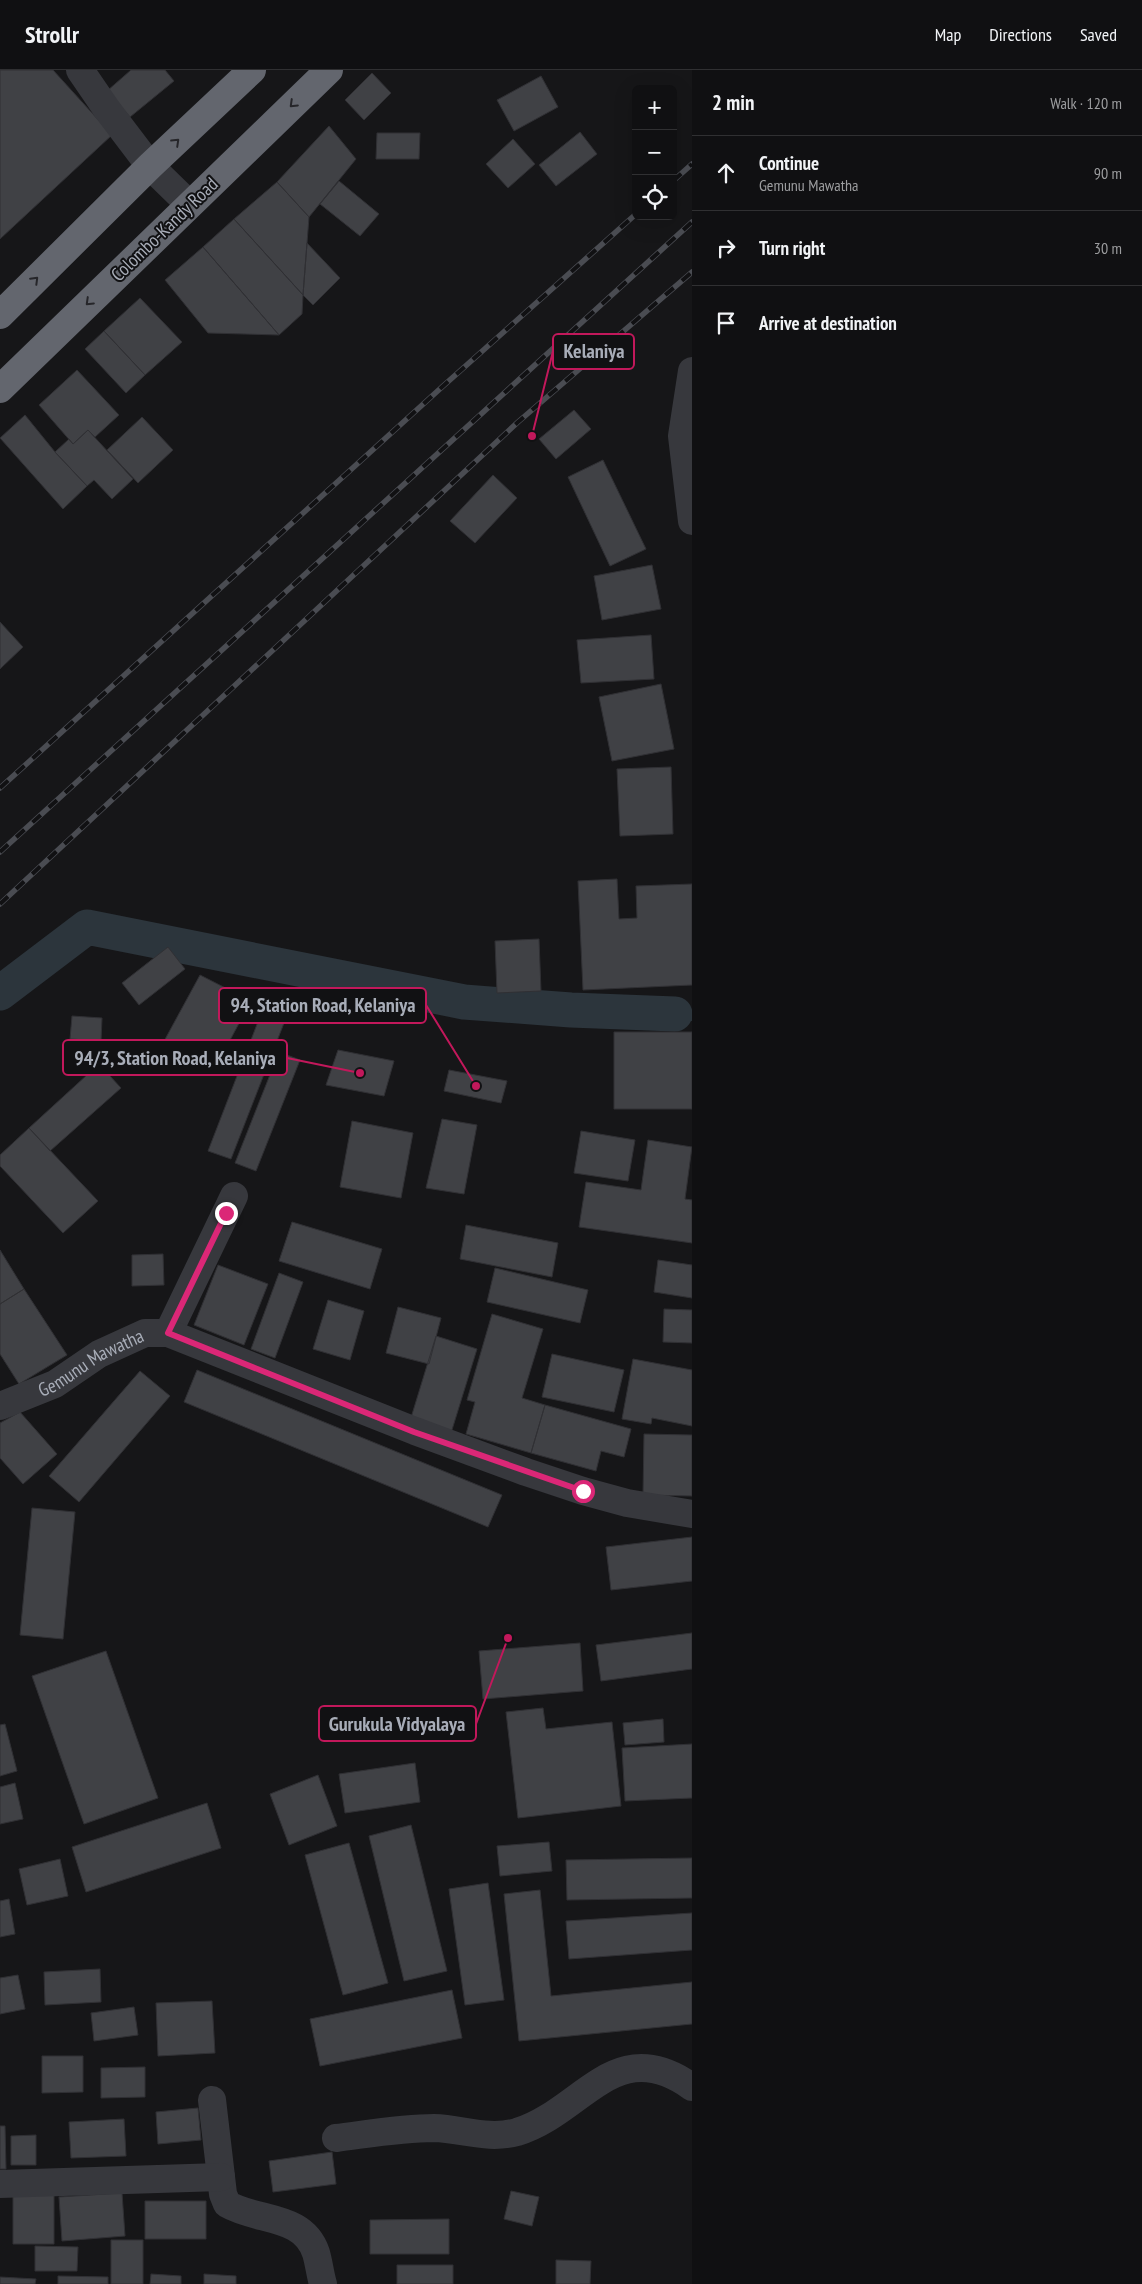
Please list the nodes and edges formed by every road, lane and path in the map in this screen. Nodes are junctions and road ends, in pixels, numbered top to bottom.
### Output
1 (80, 70) edge
2 (252, 70) edge
3 (328, 70) edge
4 (150, 166) junction
5 (189, 204) junction
6 (0, 315) edge
7 (692, 371) edge
8 (0, 389) edge
9 (692, 521) edge
10 (234, 1196) dead end
11 (168, 1333) junction
12 (0, 1406) edge
13 (692, 1514) edge
14 (692, 2087) edge
15 (212, 2100) dead end
16 (336, 2138) dead end
17 (221, 2177) junction
18 (0, 2184) edge
19 (322, 2284) edge

1 - 4 street
4 -> 2 highway
3 -> 5 highway, Colombo-Kandy Road
4 - 5 street
6 -> 4 highway
5 -> 8 highway, Colombo-Kandy Road
7 - 9 street
10 - 11 street
11 - 12 street, Gemunu Mawatha
11 - 13 street, Gemunu Mawatha
14 - 16 street
15 - 17 street
17 - 18 street
17 - 19 street

